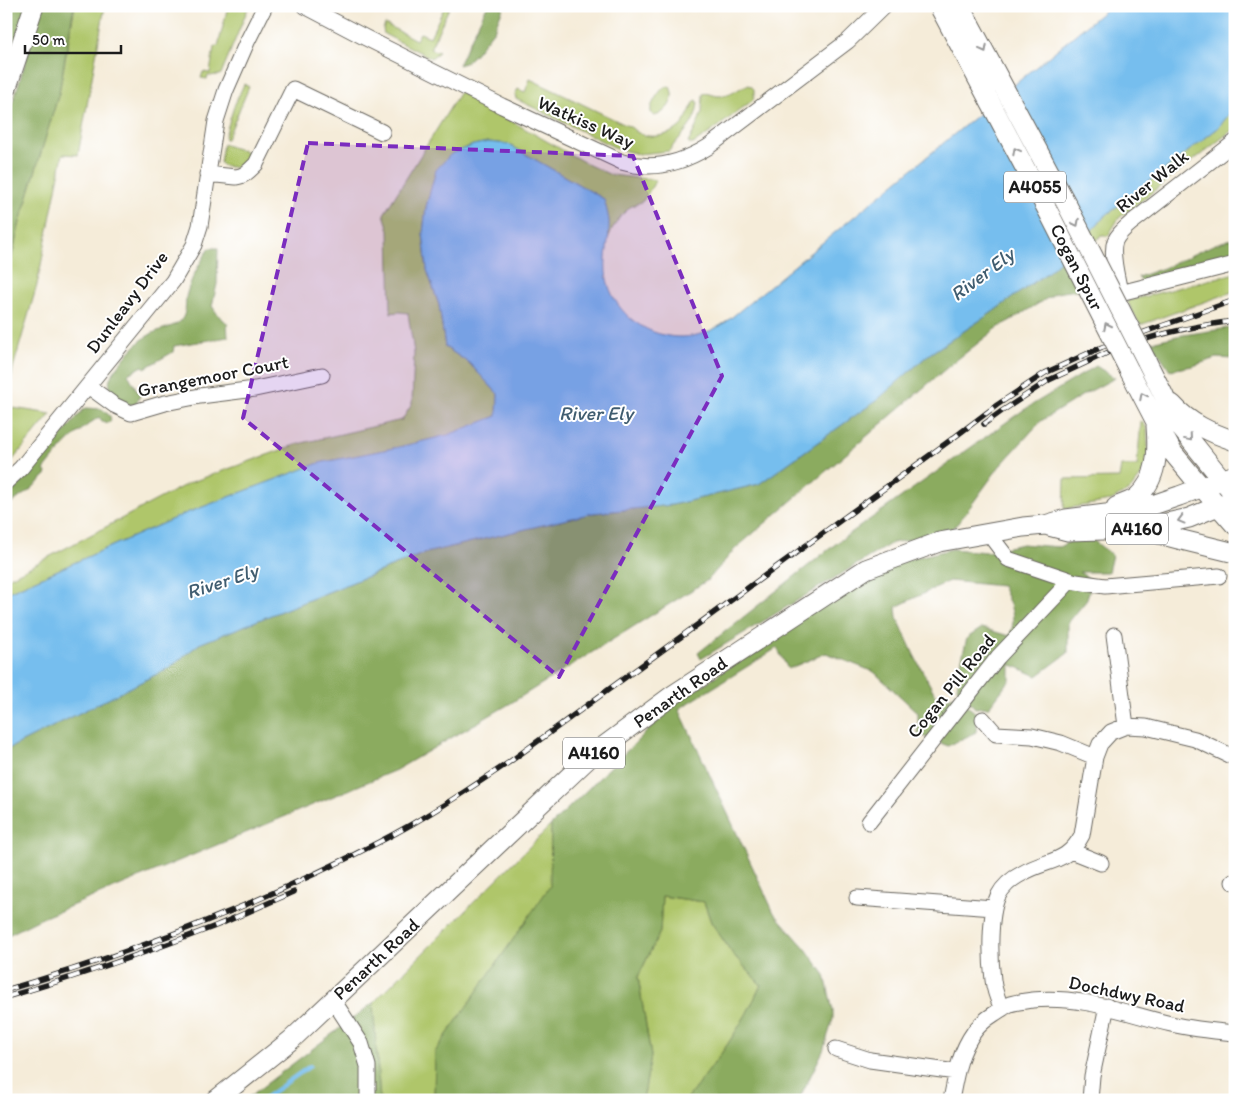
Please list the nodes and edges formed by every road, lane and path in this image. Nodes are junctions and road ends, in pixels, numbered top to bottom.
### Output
1 (34, 6) edge
2 (265, 6) edge
3 (305, 6) edge
4 (884, 6) edge
5 (939, 6) edge
6 (960, 6) edge
7 (6, 90) edge
8 (382, 132) dead end
9 (1235, 142) edge
10 (208, 174) junction
11 (1235, 264) edge
12 (322, 375) dead end
13 (88, 386) junction
14 (1164, 396) junction
15 (1156, 422) junction
16 (1235, 441) edge
17 (6, 482) edge
18 (1222, 491) edge
19 (1106, 514) junction
20 (1045, 525) junction
21 (1235, 525) edge
22 (1140, 528) junction
23 (989, 534) junction
24 (1235, 553) edge
25 (1219, 576) dead end
26 (1070, 581) junction
27 (1114, 635) dead end
28 (983, 719) dead end
29 (1126, 726) junction
30 (1095, 757) junction
31 (1235, 758) edge
32 (869, 822) dead end
33 (1071, 851) junction
34 (1100, 863) dead end
35 (857, 898) dead end
36 (994, 908) junction
37 (334, 1000) junction
38 (1107, 1006) junction
39 (1002, 1009) junction
40 (1235, 1033) edge
41 (836, 1049) dead end
42 (956, 1072) junction
43 (216, 1100) edge
44 (368, 1100) edge
45 (951, 1100) edge
46 (1090, 1100) edge

1 - 7 main road
2 - 10 street, Dunleavy Drive
3 - 4 street, Watkiss Way
15 -> 5 main road, Cogan Spur / A4055, bridge
6 -> 14 main road, Cogan Spur / A4055, bridge
8 - 10 street
9 - 11 street, River Walk
10 - 13 street, Dunleavy Drive
12 - 13 street, Grangemoor Court
13 - 17 street, Dunleavy Drive
14 - 16 main road, A4055
14 -> 18 main road, A4055
15 - 18 main road, A4055
15 - 19 main road
18 - 19 main road, Penarth Road / A4160
18 - 21 main road, A4055
18 -> 22 main road, Penarth Road / A4160
19 - 20 main road, Penarth Road / A4160
20 - 22 main road, Penarth Road / A4160
20 - 23 main road, Penarth Road / A4160
22 - 24 main road
23 - 26 street
23 - 37 main road, Penarth Road / A4160
25 - 26 street
26 - 32 street, Cogan Pill Road
27 - 29 street
28 - 30 street
29 - 30 street
29 - 31 street
30 - 33 street
33 - 34 street
33 - 36 street
35 - 36 street
36 - 39 street
37 - 43 main road, Penarth Road / A4160
37 - 44 street
38 - 39 street, Dochdwy Road
38 - 40 street, Dochdwy Road
38 - 46 street
39 - 42 street, Dochdwy Road
41 - 42 street
42 - 45 street, Dochdwy Road

